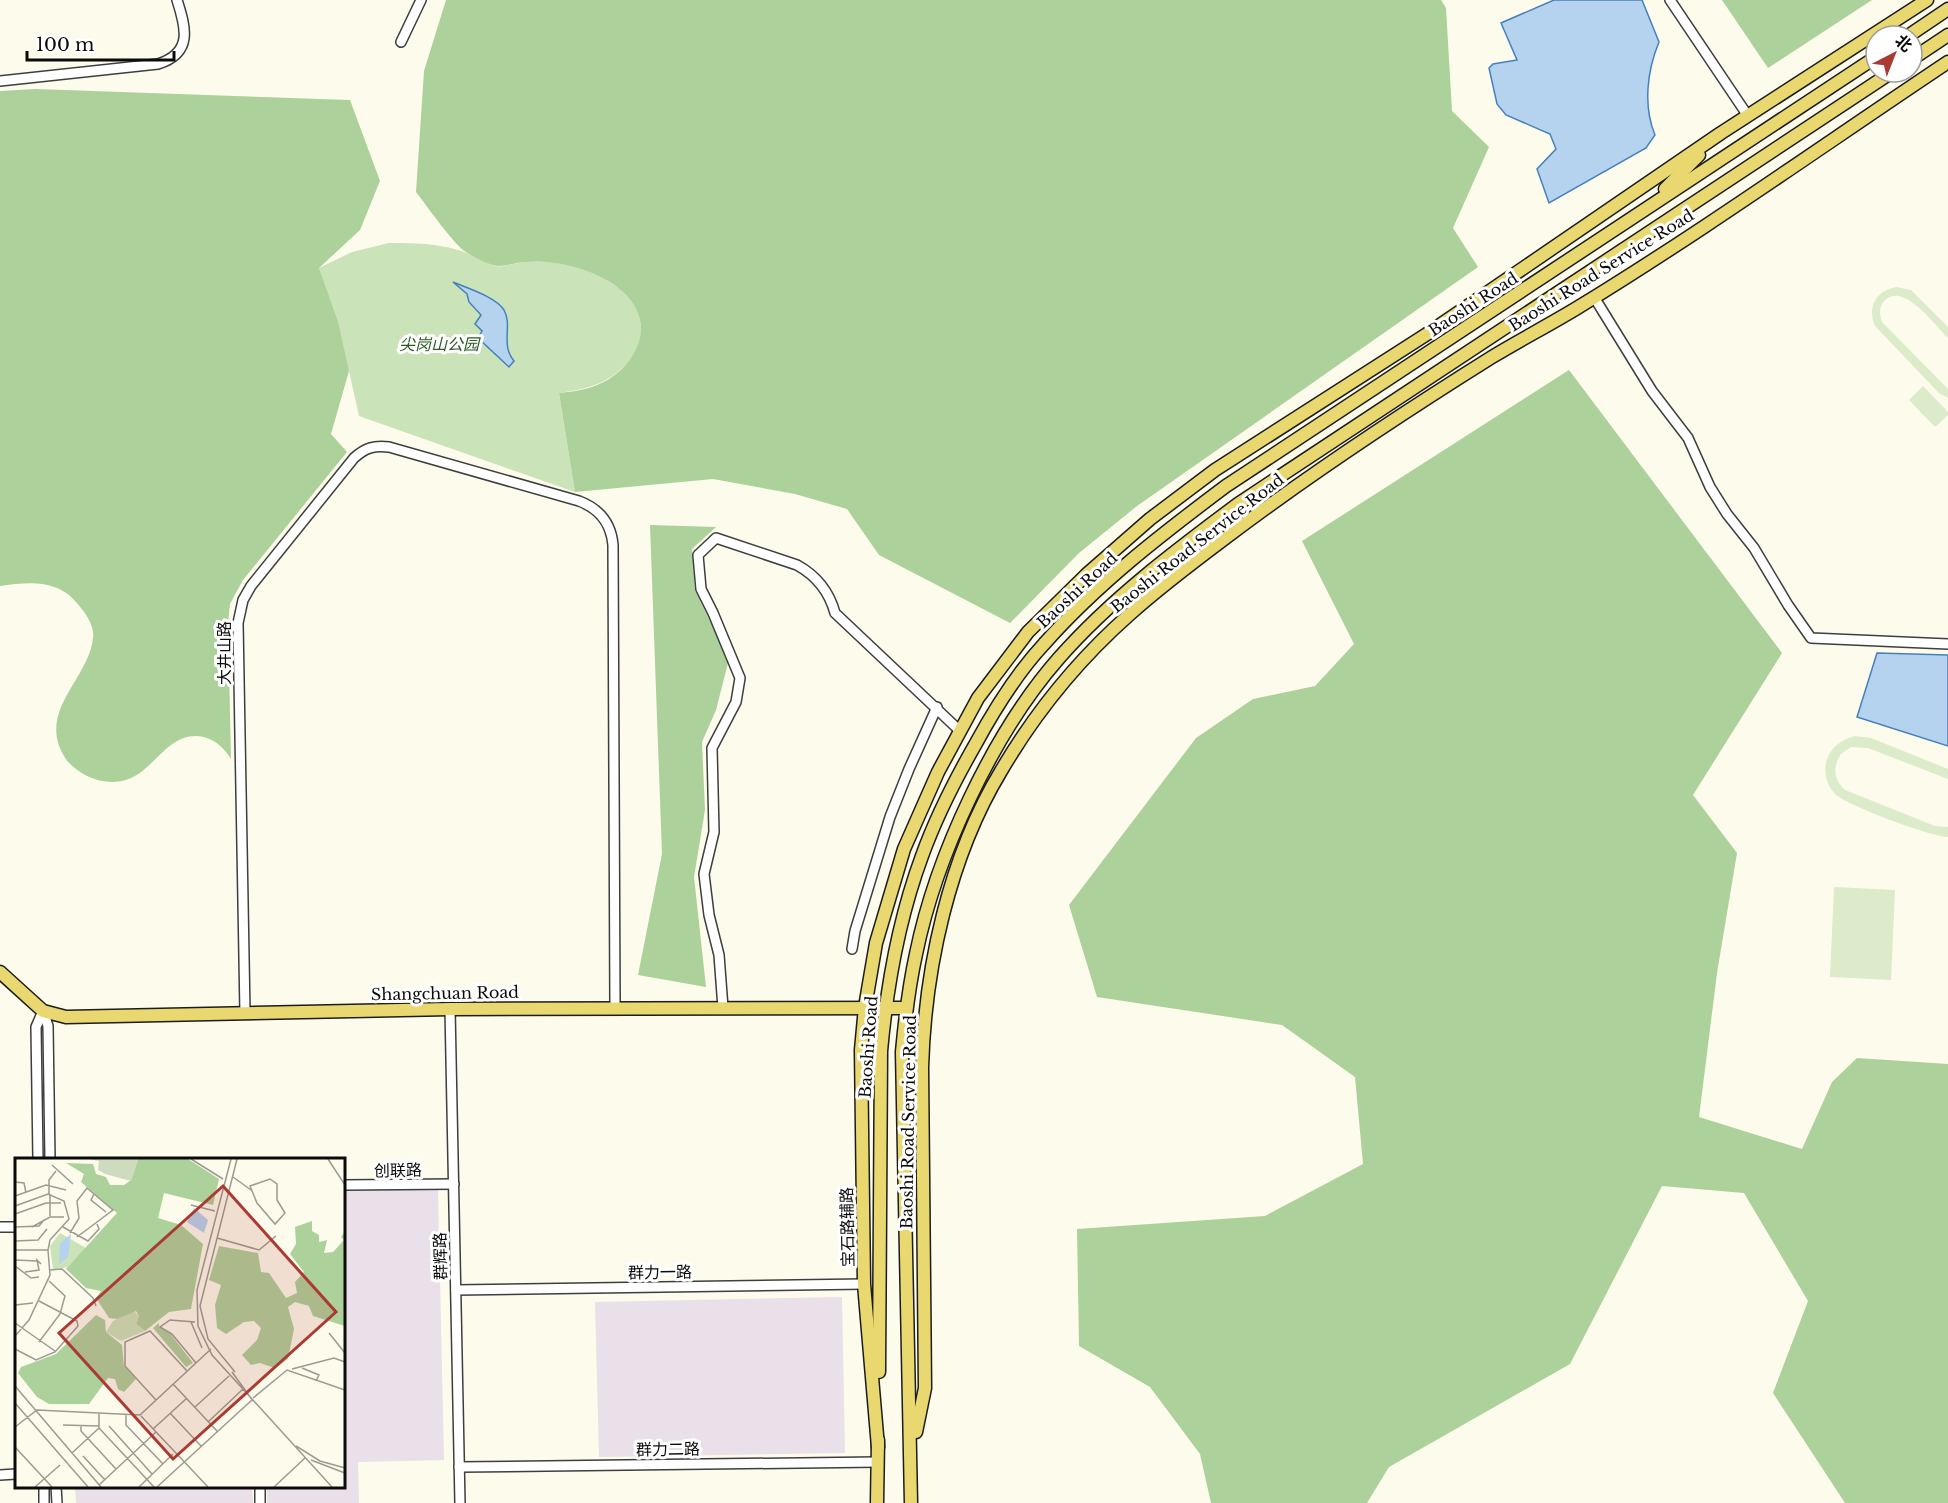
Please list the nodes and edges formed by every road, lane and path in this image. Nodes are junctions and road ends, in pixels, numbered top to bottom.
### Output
1 (177, 0) edge
2 (421, 0) edge
3 (1670, 0) edge
4 (1928, 0) edge
5 (1948, 9) edge
6 (1924, 25) edge
7 (1948, 35) edge
8 (401, 42) dead end
9 (1924, 51) edge
10 (1948, 62) edge
11 (1864, 65) edge
12 (0, 81) edge
13 (1874, 84) edge
14 (1748, 116) junction
15 (1721, 133) junction
16 (1645, 209) junction
17 (1594, 297) junction
18 (1948, 644) edge
19 (937, 707) junction
20 (960, 730) junction
21 (852, 949) dead end
22 (0, 972) edge
23 (865, 1007) junction
24 (885, 1007) junction
25 (615, 1008) junction
26 (723, 1008) junction
27 (906, 1008) junction
28 (450, 1009) junction
29 (43, 1011) junction
30 (245, 1013) junction
31 (38, 1158) edge
32 (50, 1158) edge
33 (454, 1184) junction
34 (345, 1185) edge
35 (864, 1284) junction
36 (456, 1290) junction
37 (878, 1447) junction
38 (912, 1453) junction
39 (878, 1462) junction
40 (459, 1467) junction
41 (15, 1474) edge
42 (0, 1475) edge
43 (56, 1488) edge
44 (57, 1503) edge
45 (460, 1503) edge
46 (877, 1503) edge
47 (913, 1503) edge

1 - 12 street
2 - 8 street
3 - 14 street
4 - 14 main road
5 - 6 main road
7 - 9 main road
10 - 17 main road, Baoshi Road Service Road
11 - 16 main road, Baoshi Road
13 - 27 main road, Baoshi Road
14 - 15 main road
15 - 16 main road
15 - 20 main road
16 - 24 main road, Baoshi Road
17 - 18 street
17 - 38 main road, Baoshi Road Service Road
19 - 20 street
19 - 21 street
19 - 26 street
20 - 23 main road
22 - 29 main road
23 - 24 main road, Shangchuan Road
23 - 26 main road, Shangchuan Road
23 - 35 main road, 宝石路辅路
24 - 27 main road, Shangchuan Road
24 - 37 main road, Baoshi Road
25 - 26 main road, Shangchuan Road
25 - 28 main road, Shangchuan Road
25 - 30 street, 大井山路
27 - 38 main road, Baoshi Road
28 - 30 main road, Shangchuan Road
28 - 33 street, 群辉路
29 - 30 main road, Shangchuan Road
29 - 31 street
29 - 32 street
33 - 34 street, 创联路
33 - 36 street, 群辉路
35 - 36 street, 群力一路
35 - 37 main road, 宝石路辅路
36 - 40 street, 群辉路
37 - 39 main road, Baoshi Road
38 - 47 main road, Baoshi Road
39 - 40 street, 群力二路
39 - 46 main road, Baoshi Road
40 - 45 street, 群辉路
41 - 42 street
43 - 44 street

